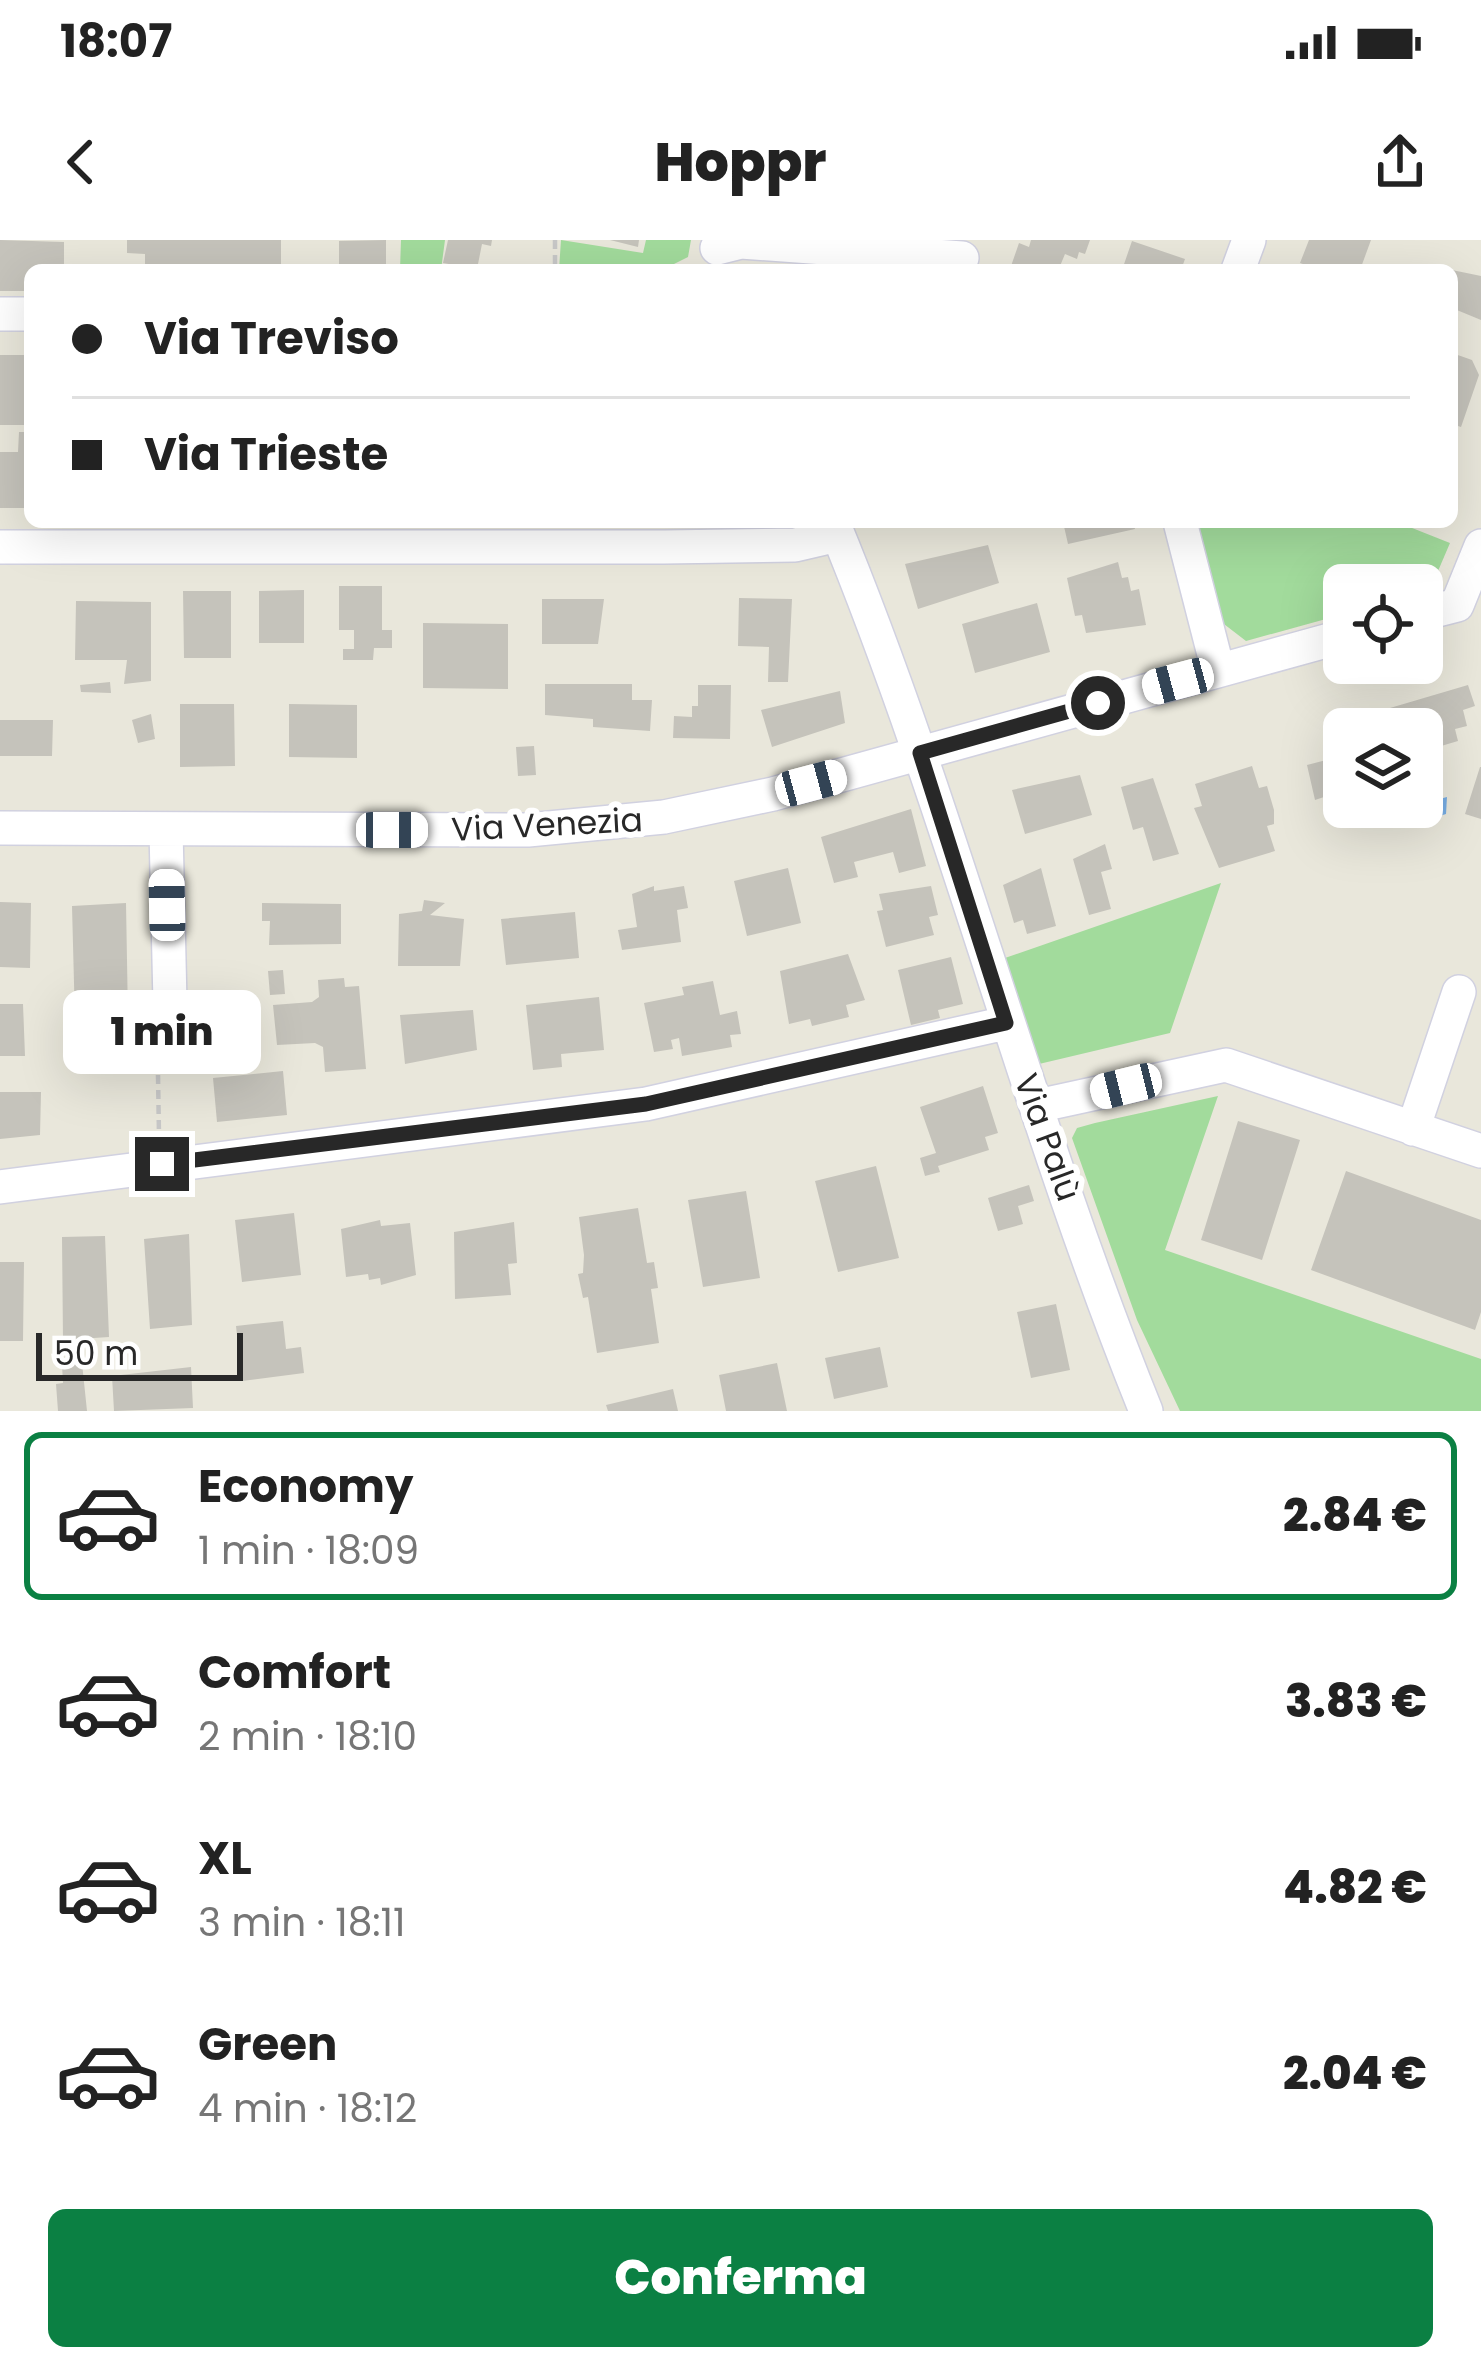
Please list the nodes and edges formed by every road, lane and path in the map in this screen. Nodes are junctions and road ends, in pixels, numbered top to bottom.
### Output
1 (718, 253) edge
2 (962, 258) dead end
3 (1182, 528) edge
4 (836, 529) edge
5 (1481, 546) edge
6 (0, 547) edge
7 (1469, 609) edge
8 (1323, 642) edge
9 (1218, 670) junction
10 (920, 753) junction
11 (0, 828) edge
12 (166, 830) junction
13 (1460, 992) dead end
14 (1006, 1023) junction
15 (235, 1043) dead end
16 (158, 1063) dead end
17 (1037, 1106) junction
18 (1413, 1129) junction
19 (1481, 1150) edge
20 (162, 1164) junction
21 (0, 1187) edge
22 (1147, 1411) edge

1 - 2 street
3 - 9 street
4 - 6 street
4 - 10 street, Via Palù
5 - 7 street
8 - 9 street, Via Venezia
9 - 10 street, Via Venezia
10 - 12 street, Via Venezia
10 - 14 street, Via Palù
11 - 12 street, Via Venezia
12 - 15 street
13 - 18 street
14 - 17 street, Via Palù
14 - 20 street
16 - 20 path
17 - 18 street
17 - 22 street, Via Palù
18 - 19 street
20 - 21 street

